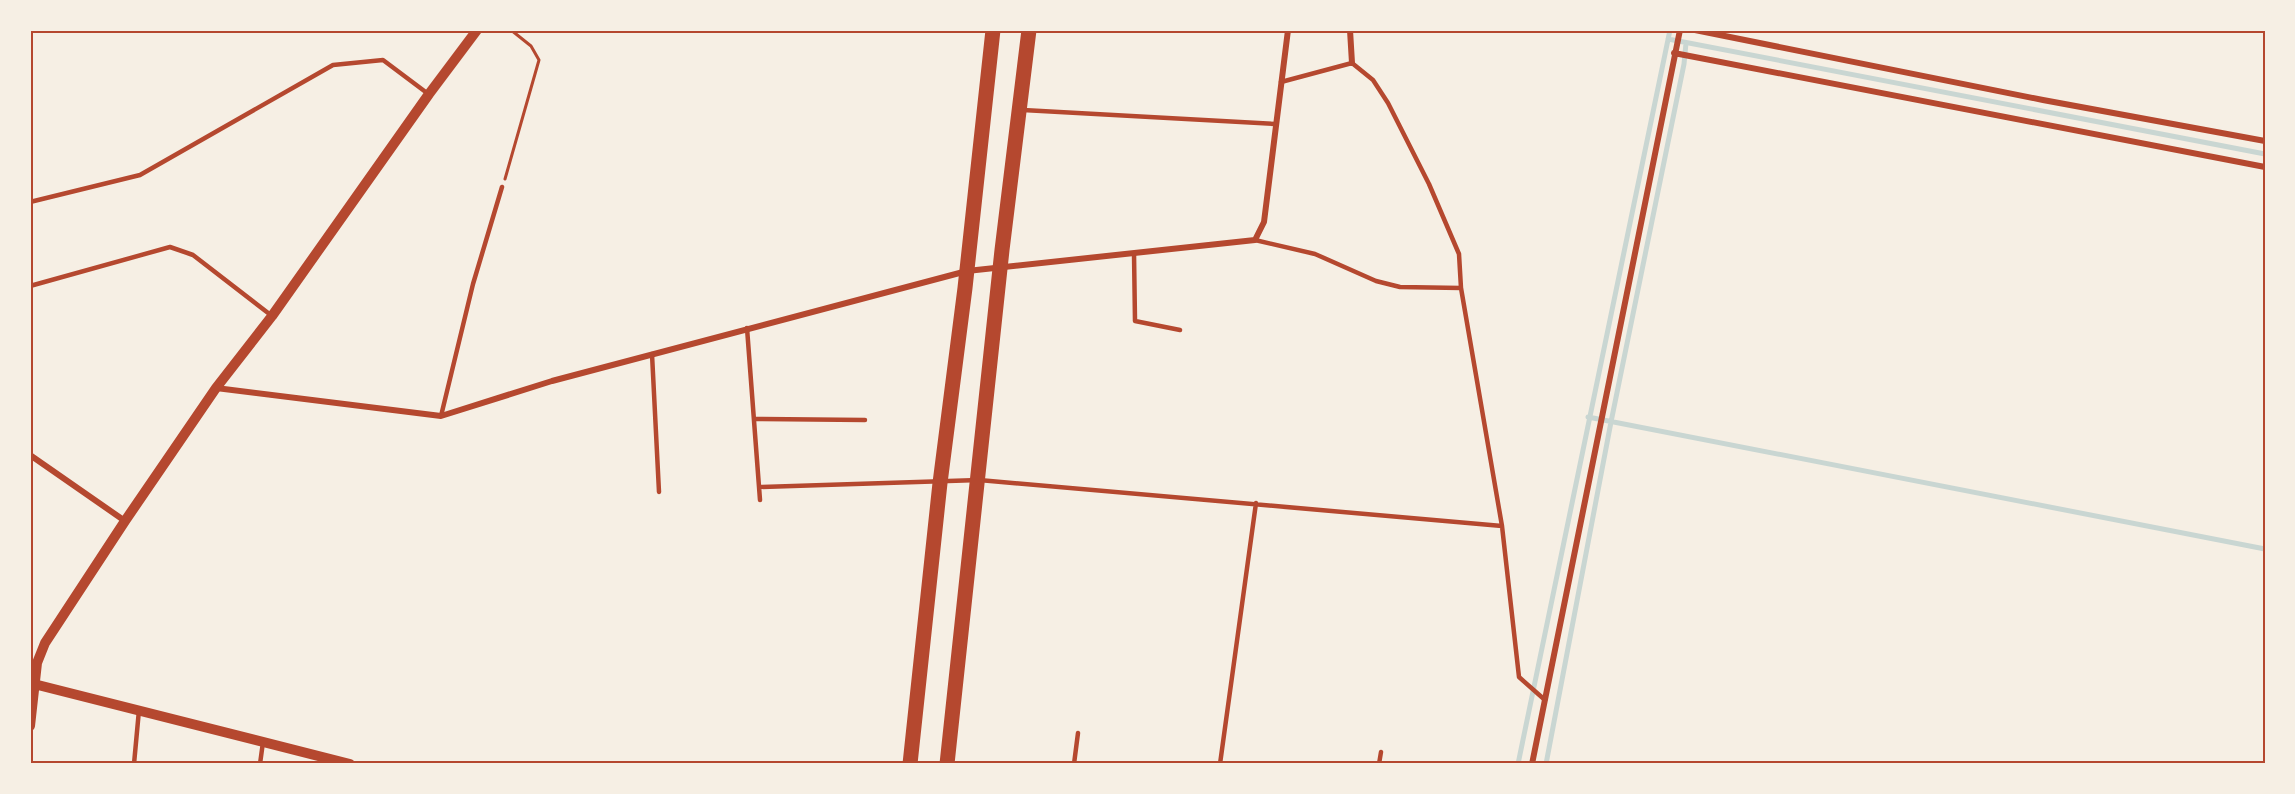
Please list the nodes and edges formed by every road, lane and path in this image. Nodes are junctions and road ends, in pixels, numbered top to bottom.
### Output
1 (477, 30) edge
2 (511, 30) edge
3 (993, 30) edge
4 (1029, 30) edge
5 (1288, 30) edge
6 (1350, 30) edge
7 (1680, 30) edge
8 (1695, 30) edge
9 (1674, 53) junction
10 (1352, 63) junction
11 (1281, 82) junction
12 (429, 94) junction
13 (1020, 110) junction
14 (1275, 124) junction
15 (2265, 141) edge
16 (2265, 167) edge
17 (502, 187) joint
18 (30, 202) edge
19 (1255, 240) junction
20 (1134, 253) junction
21 (1000, 267) junction
22 (967, 271) junction
23 (30, 286) edge
24 (1461, 288) junction
25 (272, 316) junction
26 (747, 328) junction
27 (1180, 330) dead end
28 (652, 354) junction
29 (216, 388) junction
30 (441, 416) junction
31 (754, 419) junction
32 (865, 420) dead end
33 (31, 458) edge
34 (979, 480) junction
35 (940, 483) junction
36 (759, 487) junction
37 (659, 492) dead end
38 (760, 500) dead end
39 (1256, 503) junction
40 (125, 521) junction
41 (1502, 526) junction
42 (32, 683) edge
43 (1545, 700) junction
44 (139, 710) junction
45 (30, 726) edge
46 (1078, 733) dead end
47 (263, 742) junction
48 (1381, 752) dead end
49 (134, 764) edge
50 (260, 764) edge
51 (350, 764) edge
52 (910, 764) edge
53 (946, 764) edge
54 (1074, 764) edge
55 (1220, 764) edge
56 (1379, 764) edge
57 (1532, 764) edge

1 - 12 street
2 - 17 path
3 - 22 main road
4 - 13 main road
5 - 11 street
6 - 10 street
7 - 9 street
8 - 15 street
9 - 16 street
9 - 43 street
10 - 11 lane
10 - 24 lane
11 - 14 street
12 - 18 lane
12 - 25 street
13 - 14 lane
13 - 21 main road
14 - 19 street
17 - 30 lane
19 - 20 street
19 - 24 lane
20 - 21 street
20 - 27 lane
21 - 22 street
21 - 34 main road
22 - 26 street
22 - 35 main road
23 - 25 lane
24 - 41 lane
25 - 29 street
26 - 28 street
26 - 31 lane
28 - 30 street
28 - 37 lane
29 - 30 street
29 - 40 street
31 - 32 lane
31 - 36 lane
33 - 40 street
34 - 35 lane
34 - 39 lane
34 - 53 main road
35 - 36 lane
35 - 52 main road
36 - 38 lane
39 - 41 lane
39 - 55 lane
40 - 42 street
41 - 43 lane
42 - 44 street
42 - 45 street
43 - 57 street
44 - 47 street
44 - 49 lane
46 - 54 lane
47 - 50 lane
47 - 51 street
48 - 56 lane

